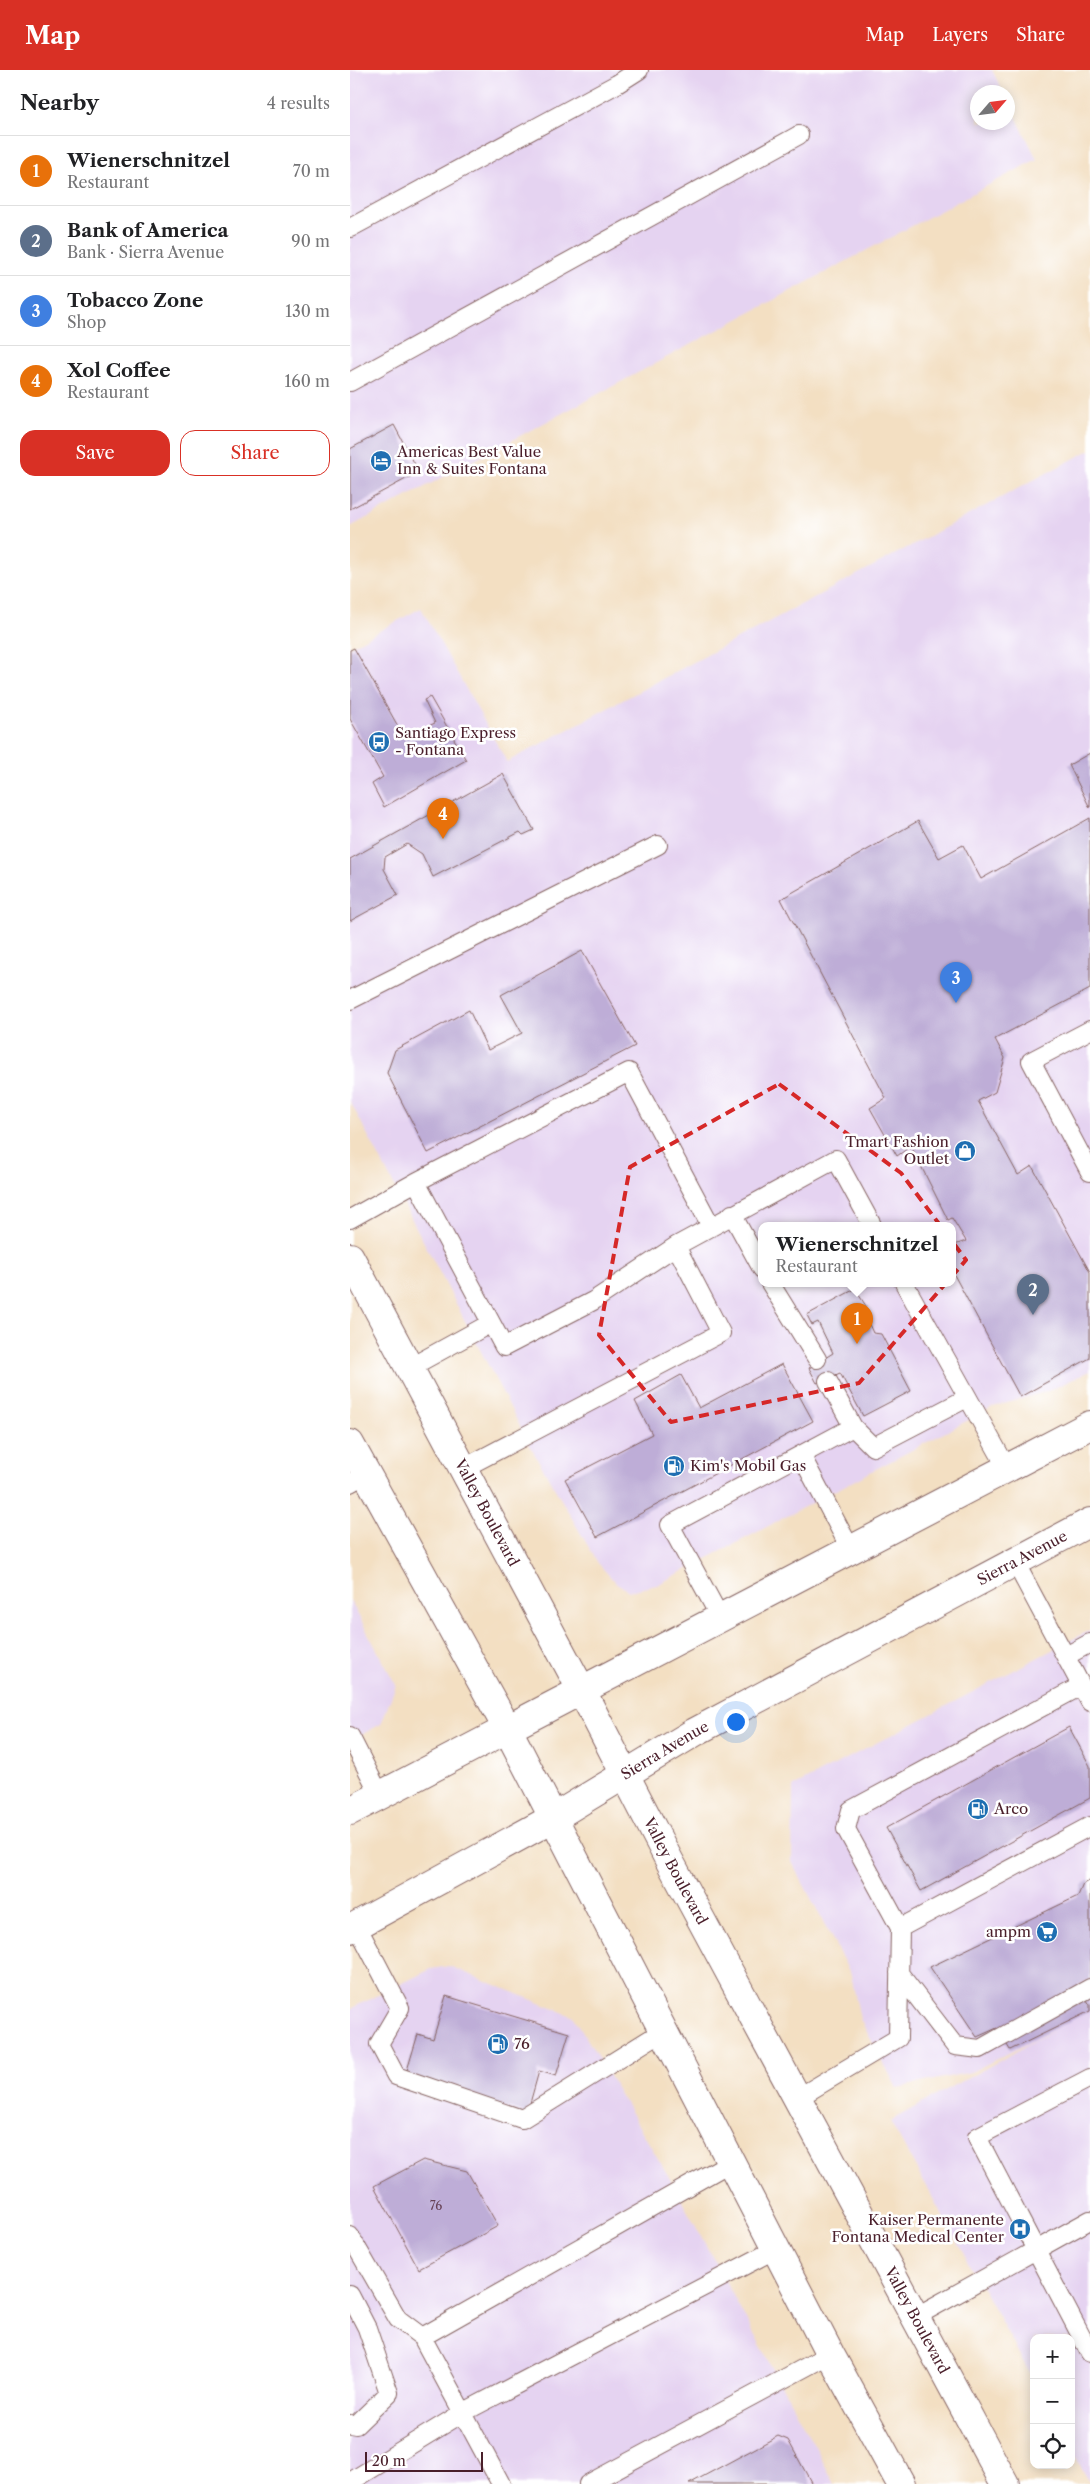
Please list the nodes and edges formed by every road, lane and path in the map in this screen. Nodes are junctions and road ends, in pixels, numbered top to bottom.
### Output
1 (639, 70) edge
2 (799, 135) dead end
3 (350, 228) edge
4 (350, 382) edge
5 (658, 845) dead end
6 (350, 1000) edge
7 (1090, 1030) edge
8 (1090, 1172) edge
9 (416, 1182) junction
10 (732, 1214) junction
11 (350, 1219) edge
12 (870, 1222) edge
13 (711, 1226) junction
14 (676, 1246) junction
15 (350, 1257) edge
16 (758, 1262) edge
17 (772, 1287) edge
18 (906, 1287) edge
19 (491, 1322) junction
20 (817, 1359) dead end
21 (409, 1368) junction
22 (828, 1381) dead end
23 (967, 1398) junction
24 (1090, 1425) edge
25 (853, 1427) junction
26 (350, 1444) edge
27 (801, 1455) junction
28 (1007, 1468) junction
29 (462, 1469) junction
30 (358, 1478) edge
31 (1090, 1522) edge
32 (851, 1550) junction
33 (1015, 1562) junction
34 (721, 1619) junction
35 (1090, 1643) edge
36 (1066, 1656) junction
37 (1082, 1686) junction
38 (582, 1691) junction
39 (1090, 1702) edge
40 (507, 1728) junction
41 (350, 1736) edge
42 (623, 1774) junction
43 (380, 1794) junction
44 (350, 1811) edge
45 (553, 1818) junction
46 (1090, 1826) edge
47 (353, 1928) edge
48 (900, 1928) junction
49 (899, 1973) junction
50 (1090, 1988) edge
51 (663, 2031) junction
52 (1090, 2078) edge
53 (796, 2098) junction
54 (731, 2162) junction
55 (1090, 2220) edge
56 (350, 2236) edge
57 (776, 2249) junction
58 (1036, 2250) junction
59 (350, 2295) edge
60 (914, 2317) junction
61 (422, 2337) junction
62 (1088, 2346) edge
63 (830, 2354) junction
64 (464, 2412) junction
65 (350, 2424) edge
66 (350, 2482) edge
67 (501, 2484) edge
68 (588, 2484) edge
69 (901, 2484) edge
70 (1005, 2484) edge

1 - 3 lane
2 - 4 lane
5 - 6 lane
7 - 8 lane
9 - 11 lane
9 - 13 lane
9 - 19 lane
10 - 12 lane
10 - 13 lane
10 - 16 lane
13 - 14 lane
14 - 19 lane
14 - 29 lane
15 - 21 main road, Valley Boulevard
17 - 20 lane
18 - 23 lane
19 - 21 lane
21 - 29 main road, Valley Boulevard
22 - 25 lane
23 - 25 lane
23 - 28 lane
24 - 28 main road
25 - 27 lane
26 - 30 main road
27 - 32 lane
27 - 34 lane
28 - 32 main road
29 - 38 main road, Valley Boulevard
30 - 40 main road
31 - 33 main road, Sierra Avenue
32 - 34 main road
33 - 36 lane
33 - 42 main road, Sierra Avenue
34 - 38 main road
35 - 36 lane
36 - 37 lane
37 - 39 lane
37 - 48 lane
38 - 40 main road
38 - 42 main road, Valley Boulevard
40 - 43 main road
40 - 45 main road
41 - 43 lane
42 - 45 main road, Sierra Avenue
42 - 53 main road, Valley Boulevard
43 - 44 main road
45 - 47 main road, Sierra Avenue
45 - 51 main road
46 - 48 lane
47 - 51 lane
48 - 49 lane
49 - 50 lane
49 - 53 lane
51 - 54 main road
52 - 58 lane
53 - 60 main road, Valley Boulevard
54 - 57 main road
54 - 61 lane
55 - 58 lane
56 - 61 lane
57 - 63 main road
57 - 64 lane
58 - 60 lane
58 - 62 lane
59 - 65 lane
60 - 70 main road, Valley Boulevard
61 - 64 lane
63 - 68 lane
63 - 69 main road
64 - 66 lane
64 - 67 lane

